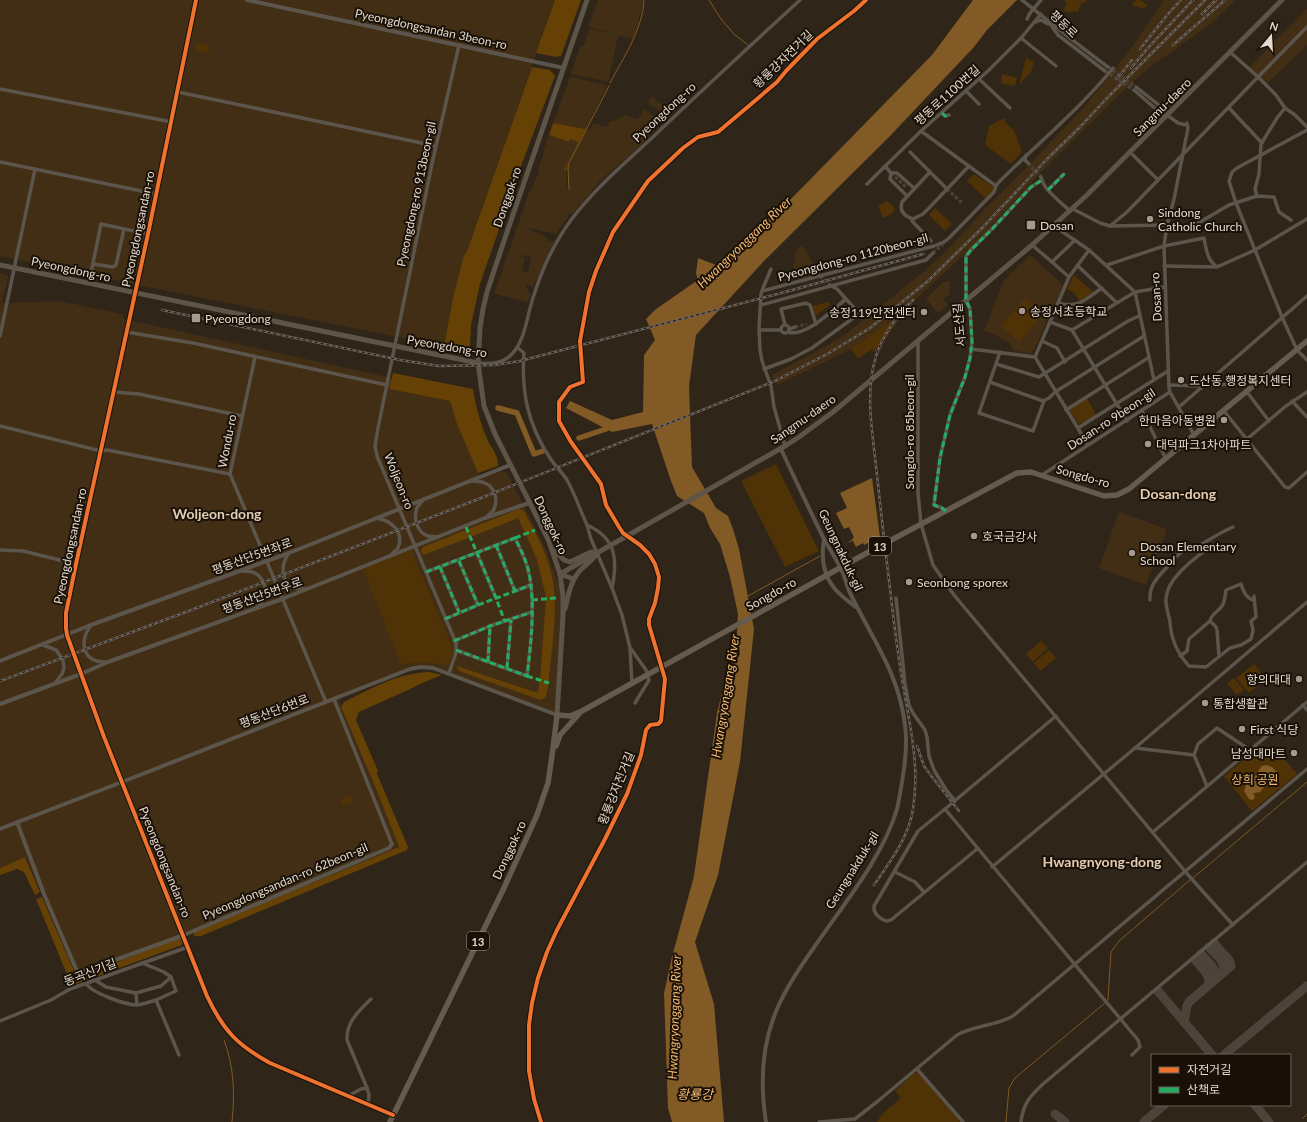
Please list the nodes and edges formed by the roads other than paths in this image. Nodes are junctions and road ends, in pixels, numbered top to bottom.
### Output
1 (196, 0) edge
2 (247, 0) edge
3 (587, 0) edge
4 (800, 0) edge
5 (1022, 0) edge
6 (1041, 0) edge
7 (1282, 0) edge
8 (1032, 8) junction
9 (1039, 16) junction
10 (1027, 19) dead end
11 (1033, 24) junction
12 (1050, 26) junction
13 (1307, 27) edge
14 (1021, 38) junction
15 (459, 45) junction
16 (1230, 52) junction
17 (564, 68) junction
18 (1050, 68) dead end
19 (1114, 68) dead end
20 (1258, 77) junction
21 (979, 79) junction
22 (0, 89) edge
23 (1135, 89) tunnel mouth
24 (966, 91) junction
25 (178, 92) junction
26 (979, 104) dead end
27 (1010, 108) dead end
28 (1229, 108) junction
29 (1285, 108) junction
30 (942, 113) junction
31 (950, 115) dead end
32 (1167, 115) junction
33 (172, 122) junction
34 (1307, 128) edge
35 (922, 131) junction
36 (1262, 143) junction
37 (436, 146) junction
38 (910, 152) dead end
39 (1130, 152) junction
40 (1026, 154) junction
41 (1184, 154) junction
42 (1261, 156) junction
43 (0, 162) edge
44 (1028, 163) tunnel mouth
45 (885, 166) junction
46 (969, 166) junction
47 (35, 169) junction
48 (930, 172) junction
49 (891, 173) junction
50 (1064, 174) dead end
51 (1158, 180) junction
52 (867, 184) dead end
53 (996, 186) junction
54 (914, 188) junction
55 (947, 189) junction
56 (1048, 190) junction
57 (156, 194) junction
58 (907, 196) junction
59 (1257, 196) junction
60 (1236, 203) junction
61 (1071, 210) junction
62 (913, 219) junction
63 (1291, 220) dead end
64 (1307, 220) edge
65 (1054, 226) junction
66 (1110, 226) junction
67 (1167, 226) junction
68 (124, 229) junction
69 (148, 234) junction
70 (1075, 240) junction
71 (931, 241) dead end
72 (1032, 245) junction
73 (1164, 246) junction
74 (1089, 250) junction
75 (1255, 250) junction
76 (933, 253) tunnel mouth
77 (1052, 262) junction
78 (0, 264) edge
79 (93, 264) junction
80 (1107, 265) junction
81 (1078, 266) junction
82 (1164, 266) junction
83 (1217, 267) junction
84 (15, 268) junction
85 (771, 269) dead end
86 (1069, 277) junction
87 (89, 283) junction
88 (831, 285) junction
89 (1165, 287) junction
90 (1102, 288) junction
91 (135, 292) junction
92 (762, 292) junction
93 (1135, 292) junction
94 (1307, 296) edge
95 (846, 299) junction
96 (966, 300) junction
97 (1116, 302) junction
98 (1058, 303) junction
99 (761, 305) junction
100 (1139, 316) junction
101 (1282, 318) junction
102 (1050, 322) junction
103 (816, 324) junction
104 (785, 325) junction
105 (795, 327) tunnel mouth
106 (760, 330) junction
107 (781, 330) junction
108 (788, 330) junction
109 (1072, 330) junction
110 (126, 332) junction
111 (0, 336) edge
112 (1144, 336) junction
113 (918, 341) junction
114 (1042, 341) junction
115 (1307, 341) edge
116 (395, 347) junction
117 (518, 348) junction
118 (971, 349) junction
119 (1083, 350) junction
120 (1297, 350) junction
121 (1000, 352) junction
122 (255, 357) junction
123 (1035, 358) junction
124 (1148, 358) junction
125 (1307, 360) edge
126 (1065, 362) junction
127 (478, 363) junction
128 (996, 364) junction
129 (1094, 367) junction
130 (764, 369) junction
131 (1168, 371) junction
132 (1044, 374) junction
133 (1154, 380) junction
134 (990, 382) junction
135 (1259, 382) junction
136 (387, 385) junction
137 (1104, 385) junction
138 (1169, 385) junction
139 (1203, 386) junction
140 (114, 392) junction
141 (1055, 392) junction
142 (1170, 392) junction
143 (1247, 392) junction
144 (1307, 392) edge
145 (1044, 401) junction
146 (1292, 402) junction
147 (1116, 404) junction
148 (1179, 407) junction
149 (1066, 410) junction
150 (1142, 411) junction
151 (1224, 411) junction
152 (242, 416) junction
153 (1307, 417) edge
154 (1127, 421) junction
155 (1269, 421) junction
156 (0, 426) edge
157 (1078, 428) junction
158 (1194, 435) junction
159 (1247, 439) junction
160 (1088, 445) junction
161 (781, 448) junction
162 (101, 451) junction
163 (1166, 459) junction
164 (510, 465) junction
165 (1307, 472) edge
166 (230, 474) junction
167 (1042, 475) junction
168 (471, 481) junction
169 (424, 500) junction
170 (529, 503) junction
171 (399, 509) junction
172 (946, 511) junction
173 (376, 518) junction
174 (485, 518) junction
175 (920, 524) junction
176 (587, 525) junction
177 (1233, 527) dead end
178 (440, 537) junction
179 (824, 539) junction
180 (1213, 544) dead end
181 (496, 545) junction
182 (415, 547) junction
183 (553, 549) junction
184 (0, 550) edge
185 (289, 553) junction
186 (477, 553) junction
187 (597, 553) junction
188 (390, 556) junction
189 (459, 560) junction
190 (266, 561) junction
191 (76, 564) junction
192 (440, 567) junction
193 (841, 568) junction
194 (242, 571) junction
195 (426, 572) junction
196 (560, 574) junction
197 (574, 579) junction
198 (531, 585) junction
199 (612, 588) junction
200 (307, 589) junction
201 (496, 598) dead end
202 (896, 598) dead end
203 (282, 599) junction
204 (1150, 600) dead end
205 (1307, 602) edge
206 (256, 608) junction
207 (858, 609) junction
208 (459, 612) junction
209 (532, 612) junction
210 (563, 616) junction
211 (446, 619) junction
212 (511, 620) junction
213 (1210, 621) junction
214 (91, 625) junction
215 (490, 626) junction
216 (67, 635) junction
217 (454, 641) junction
218 (43, 645) junction
219 (630, 648) junction
220 (456, 650) junction
221 (1180, 656) junction
222 (1220, 656) junction
223 (0, 662) edge
224 (108, 662) junction
225 (488, 662) junction
226 (507, 668) junction
227 (448, 673) junction
228 (81, 674) junction
229 (55, 683) junction
230 (632, 684) junction
231 (334, 699) junction
232 (326, 702) junction
233 (1307, 702) edge
234 (635, 703) dead end
235 (0, 704) edge
236 (1303, 705) junction
237 (1307, 710) edge
238 (582, 711) junction
239 (557, 715) junction
240 (1056, 716) junction
241 (1135, 748) junction
242 (1250, 750) junction
243 (1194, 755) junction
244 (552, 756) junction
245 (1307, 769) edge
246 (1103, 773) junction
247 (122, 782) junction
248 (1207, 786) junction
249 (955, 801) junction
250 (945, 809) junction
251 (17, 822) junction
252 (0, 829) edge
253 (1153, 832) junction
254 (392, 844) joint
255 (977, 849) junction
256 (1307, 862) edge
257 (992, 867) junction
258 (1186, 871) junction
259 (895, 872) junction
260 (924, 892) junction
261 (1233, 925) junction
262 (184, 935) junction
263 (188, 947) junction
264 (142, 963) junction
265 (1074, 964) junction
266 (171, 977) junction
267 (95, 980) junction
268 (86, 983) junction
269 (136, 993) junction
270 (371, 999) dead end
271 (156, 1000) junction
272 (137, 1005) junction
273 (1120, 1019) junction
274 (0, 1021) edge
275 (179, 1055) dead end
276 (1132, 1055) dead end
277 (917, 1069) junction
278 (367, 1088) junction
279 (348, 1096) junction
280 (368, 1104) junction
281 (393, 1115) junction
282 (390, 1122) edge
283 (766, 1122) edge
284 (819, 1122) edge
285 (963, 1122) edge
286 (1021, 1122) edge

1 - 25 street, Pyeongdongsandan-ro
2 - 15 street, Pyeongdongsandan 3beon-ro
3 - 17 main road, Donggok-ro
4 - 117 street, Pyeongdong-ro
5 - 8 street
6 - 8 street
7 - 16 main road, Sangmu-daero
8 - 9 street, 평동로
8 - 10 street
9 - 11 street, 평동로1100번길
9 - 12 street, 평동로
9 - 12 street, 평동로
11 - 12 street
11 - 14 street, 평동로1100번길
13 - 20 street
14 - 18 street
14 - 21 street, 평동로1100번길
15 - 17 street, Pyeongdongsandan 3beon-ro
15 - 37 street, Pyeongdong-ro 913beon-gil
16 - 20 street
16 - 32 main road, Sangmu-daero
17 - 127 main road, Donggok-ro
19 - 40 street, Pyeongdong-ro 1120beon-gil
20 - 28 street
20 - 29 street
21 - 24 street, 평동로1100번길
21 - 27 street
22 - 33 street
23 - 32 street
24 - 26 street
24 - 30 street, 평동로1100번길
25 - 33 street, Pyeongdongsandan-ro
25 - 37 street
28 - 36 street
28 - 41 street
29 - 34 street
29 - 36 street
30 - 31 street
30 - 35 street, 평동로1100번길
32 - 39 main road, Sangmu-daero
32 - 41 street, Dosan-ro
33 - 57 street, Pyeongdongsandan-ro
34 - 42 street
35 - 45 street, 평동로1100번길
35 - 46 street
36 - 42 street
37 - 116 street, Pyeongdong-ro 913beon-gil
38 - 48 street
39 - 51 street
39 - 61 main road, Sangmu-daero
40 - 44 street
40 - 53 street, Pyeongdong-ro 1120beon-gil
41 - 51 street
41 - 67 street, Dosan-ro
42 - 59 street
42 - 60 street
43 - 47 street, Pyeongdongsandan-ro
45 - 49 street
45 - 52 street, 평동로1100번길
46 - 53 street
46 - 55 street
47 - 57 street, Pyeongdongsandan-ro
47 - 84 street, Pyeongdong-ro
48 - 54 street
48 - 55 street
49 - 54 street
49 - 58 street
50 - 56 street
51 - 66 street
53 - 92 street, Pyeongdong-ro 1120beon-gil
54 - 58 street
55 - 62 street
56 - 61 street
56 - 96 street, 서도산길
57 - 69 street, Pyeongdongsandan-ro
58 - 62 street
59 - 60 street
59 - 63 street
60 - 67 street
60 - 75 street
61 - 65 main road, Sangmu-daero
61 - 66 street
62 - 71 street
64 - 75 street
65 - 70 street
65 - 72 main road, Sangmu-daero
66 - 67 street
67 - 73 street, Dosan-ro
68 - 69 street
68 - 79 street
68 - 79 street
69 - 91 street, Pyeongdongsandan-ro
70 - 74 street
70 - 77 street
72 - 77 street
72 - 96 main road, Sangmu-daero
73 - 80 street
73 - 82 street, Dosan-ro
73 - 83 street
74 - 80 street
74 - 81 street
75 - 83 street
75 - 101 street
76 - 88 street
77 - 86 street
78 - 84 main road, Pyeongdong-ro
79 - 87 street
80 - 93 street
81 - 86 street
81 - 90 street
82 - 83 street
82 - 89 street, Dosan-ro
84 - 87 main road, Pyeongdong-ro
84 - 111 street
85 - 92 street
86 - 98 street
87 - 91 main road, Pyeongdong-ro
88 - 95 street
88 - 99 street
89 - 93 street
89 - 131 street, Dosan-ro
90 - 97 street
90 - 98 street
91 - 110 street, Pyeongdongsandan-ro
91 - 116 main road, Pyeongdong-ro
92 - 99 street
93 - 97 street
93 - 100 street
94 - 101 street
95 - 103 street
95 - 130 street
96 - 113 main road, Sangmu-daero
96 - 118 street, 서도산길
97 - 109 street
98 - 102 street
99 - 106 street
100 - 112 street
100 - 119 street
101 - 120 street
101 - 139 street
102 - 109 street
102 - 114 street
103 - 104 street
103 - 108 street
104 - 107 street
104 - 108 street
105 - 108 street
106 - 107 street
106 - 130 street
107 - 108 street
109 - 119 street
110 - 122 street
110 - 140 street, Pyeongdongsandan-ro
112 - 124 street
112 - 129 street
113 - 161 main road, Sangmu-daero
113 - 175 street, Songdo-ro 85beon-gil
114 - 123 street
114 - 126 street
115 - 120 main road, Songdo-ro / 13
116 - 127 main road, Pyeongdong-ro
116 - 136 street, Woljeon-ro
117 - 127 street, Pyeongdong-ro
117 - 176 street
118 - 121 street
118 - 172 street, 서도산길
119 - 126 street
119 - 129 street
120 - 125 street
120 - 135 main road, Songdo-ro / 13
121 - 123 street
121 - 128 street
122 - 136 street
122 - 152 street, Wondu-ro
123 - 132 street
124 - 133 street
124 - 137 street
126 - 132 street
127 - 164 main road, Donggok-ro
128 - 132 street
128 - 134 street
129 - 137 street
129 - 141 street
130 - 161 street
131 - 133 street
131 - 138 street, Dosan-ro
132 - 141 street
133 - 147 street
134 - 145 street
134 - 145 street
135 - 139 street
135 - 143 main road, Songdo-ro / 13
136 - 171 street, Woljeon-ro
137 - 147 street
137 - 149 street
138 - 139 street
138 - 142 street, Dosan-ro
139 - 148 street
140 - 152 street
140 - 162 street, Pyeongdongsandan-ro
141 - 145 street
141 - 149 street
142 - 148 street, Dosan-ro
142 - 150 street, Dosan-ro 9beon-gil
143 - 151 main road, Songdo-ro / 13
143 - 155 street
144 - 146 street
146 - 153 street
146 - 155 street
147 - 154 street
147 - 157 street
148 - 158 street, Dosan-ro
149 - 157 street
150 - 154 street, Dosan-ro 9beon-gil
150 - 163 street
151 - 158 main road, Songdo-ro / 13
151 - 159 street
152 - 166 street, Wondu-ro
154 - 160 street, Dosan-ro 9beon-gil
155 - 159 street
156 - 162 street
157 - 160 street
158 - 163 main road, Songdo-ro / 13
159 - 165 street
160 - 167 street, Dosan-ro 9beon-gil
161 - 179 street, Geungnakduk-gil
161 - 187 main road, Sangmu-daero
162 - 166 street
162 - 191 street, Pyeongdongsandan-ro
163 - 167 main road, Songdo-ro / 13
164 - 168 street, 평동산단5번좌로
164 - 170 main road, Donggok-ro
166 - 190 street, Wondu-ro
167 - 172 main road, Songdo-ro / 13
168 - 169 street, 평동산단5번좌로
168 - 174 street
169 - 171 street, 평동산단5번좌로
169 - 178 street
170 - 174 street, 평동산단5번우로
170 - 183 main road, Donggok-ro
171 - 173 street, 평동산단5번좌로
171 - 182 street, Woljeon-ro
172 - 175 main road, Songdo-ro / 13
173 - 185 street, 평동산단5번좌로
173 - 188 street
174 - 178 street, 평동산단5번우로
175 - 193 main road, Songdo-ro / 13
175 - 240 street
176 - 187 street
176 - 199 street
177 - 204 street
178 - 182 street, 평동산단5번우로
179 - 193 street, Geungnakduk-gil
179 - 207 street
180 - 221 street
181 - 186 street
181 - 198 street
181 - 198 street
182 - 188 street, 평동산단5번우로
182 - 195 street, Woljeon-ro
183 - 187 main road
183 - 196 main road, Donggok-ro
184 - 191 street
185 - 190 street, 평동산단5번좌로
185 - 200 street
186 - 189 street
186 - 201 street
187 - 196 main road, Sangmu-daero
187 - 197 main road
187 - 199 street
188 - 200 street, 평동산단5번우로
189 - 192 street
189 - 208 street
190 - 194 street, 평동산단5번좌로
190 - 203 street, Wondu-ro
191 - 216 street, Pyeongdongsandan-ro
192 - 195 street
192 - 208 street
193 - 207 street, Geungnakduk-gil
193 - 230 main road, Songdo-ro / 13
194 - 206 street
194 - 214 street, 평동산단5번좌로
195 - 211 street, Woljeon-ro
196 - 197 main road
196 - 210 main road, Donggok-ro
197 - 210 main road
198 - 209 street
199 - 219 street
200 - 203 street, 평동산단5번우로
202 - 249 street
203 - 206 street, 평동산단5번우로
203 - 232 street, Wondu-ro
205 - 241 street
206 - 224 street, 평동산단5번우로
207 - 283 street, Geungnakduk-gil
208 - 211 street
209 - 212 street
209 - 226 street
210 - 239 main road, Donggok-ro
211 - 217 street, Woljeon-ro
212 - 215 street
212 - 226 street
213 - 221 street
213 - 222 street
213 - 222 street
214 - 216 street, 평동산단5번좌로
214 - 224 street
215 - 217 street
215 - 225 street
216 - 218 street, 평동산단5번좌로
216 - 228 street, Pyeongdongsandan-ro
217 - 220 street, Woljeon-ro
218 - 223 street, 평동산단5번좌로
218 - 229 street
219 - 230 street
219 - 234 street
220 - 225 street
220 - 227 street
221 - 222 street
224 - 228 street, 평동산단5번우로
225 - 226 street
227 - 231 street, 평동산단6번로
227 - 239 street, 평동산단6번로
228 - 229 street, 평동산단5번우로
228 - 247 street, Pyeongdongsandan-ro
229 - 235 street, 평동산단5번우로
230 - 238 main road, Songdo-ro / 13
231 - 232 street, 평동산단6번로
231 - 254 street
232 - 247 street, 평동산단6번로
233 - 236 street
236 - 237 street
236 - 242 street
238 - 239 main road, Songdo-ro / 13
238 - 244 main road, 13
239 - 244 main road, Donggok-ro / 13
240 - 246 street
240 - 249 street
241 - 243 street
241 - 246 street
242 - 243 street
242 - 248 street
243 - 248 street
244 - 281 main road, Donggok-ro / 13
245 - 258 street
246 - 253 street
246 - 257 street
247 - 251 street, 평동산단6번로
247 - 262 street, Pyeongdongsandan-ro
248 - 253 street
249 - 250 street
250 - 255 street
250 - 259 street
251 - 252 street, 평동산단6번로
251 - 262 street, Pyeongdongsandan-ro 62beon-gil
253 - 258 street
254 - 262 street, Pyeongdongsandan-ro 62beon-gil
255 - 257 street
255 - 260 street
256 - 261 street
257 - 265 street
258 - 261 street
258 - 265 street
259 - 260 street
259 - 260 street
261 - 273 street
262 - 263 street, Pyeongdongsandan-ro
263 - 264 street, 동곡신기길
263 - 279 street, Pyeongdongsandan-ro
264 - 266 street
264 - 267 street, 동곡신기길
265 - 273 street
265 - 277 street
266 - 269 street
266 - 271 street
267 - 268 street, 동곡신기길
267 - 269 street
268 - 272 street
268 - 274 street, 동곡신기길
269 - 272 street
270 - 278 street
271 - 272 street
271 - 275 street
273 - 276 street
273 - 286 street
277 - 284 street
277 - 285 street
278 - 279 street
278 - 280 street
279 - 280 street, Pyeongdongsandan-ro
280 - 281 street, Pyeongdongsandan-ro
281 - 282 main road, Donggok-ro / 13

